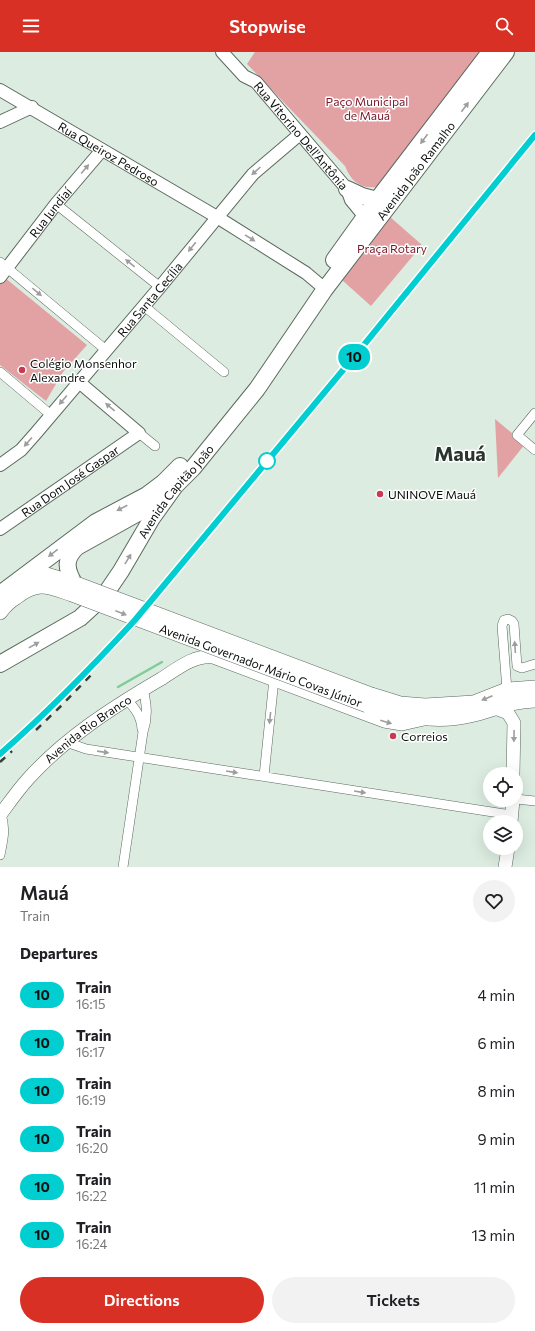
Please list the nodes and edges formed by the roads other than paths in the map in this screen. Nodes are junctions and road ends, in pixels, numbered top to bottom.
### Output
1 (222, 52) edge
2 (490, 52) edge
3 (506, 52) edge
4 (0, 90) edge
5 (32, 107) junction
6 (0, 122) edge
7 (300, 134) junction
8 (102, 150) junction
9 (347, 190) junction
10 (377, 200) junction
11 (56, 204) junction
12 (217, 217) junction
13 (369, 222) junction
14 (2, 269) edge
15 (321, 286) junction
16 (160, 287) junction
17 (144, 306) junction
18 (106, 350) junction
19 (0, 372) edge
20 (224, 372) dead end
21 (79, 382) junction
22 (535, 413) edge
23 (51, 415) junction
24 (139, 433) junction
25 (155, 446) dead end
26 (535, 450) edge
27 (0, 465) edge
28 (175, 486) junction
29 (0, 529) edge
30 (25, 575) junction
31 (74, 587) junction
32 (0, 594) edge
33 (0, 612) edge
34 (0, 664) edge
35 (535, 664) edge
36 (274, 679) junction
37 (535, 688) edge
38 (143, 689) junction
39 (507, 690) junction
40 (126, 699) junction
41 (369, 700) junction
42 (535, 700) edge
43 (495, 708) junction
44 (432, 718) junction
45 (143, 732) junction
46 (66, 742) junction
47 (139, 757) junction
48 (513, 767) edge
49 (264, 776) junction
50 (523, 800) edge
51 (535, 801) edge
52 (0, 814) edge
53 (489, 815) edge
54 (0, 855) edge
55 (507, 855) edge
56 (123, 867) edge
57 (505, 867) edge

1 - 7 street, Rua Vitorino Dell'Antônia
2 -> 10 highway, Avenida João Ramalho
13 -> 3 highway, Avenida João Ramalho
4 - 5 street, Rua Queiroz Pedroso
5 - 6 street
5 - 8 street, Rua Queiroz Pedroso
7 - 9 street, Rua Vitorino Dell'Antônia
7 -> 12 street, Rua Santa Cecília
11 -> 8 street, Rua Jundiaí
8 - 12 street, Rua Queiroz Pedroso
9 - 10 highway
9 - 13 street, Rua Vitorino Dell'Antônia
10 - 13 highway, Avenida João Ramalho
11 - 14 street, Rua Jundiaí
16 -> 11 street
12 -> 15 street, Rua Queiroz Pedroso
12 -> 16 street, Rua Santa Cecília
13 - 15 highway, Avenida João Ramalho
13 - 15 highway, Avenida João Ramalho
14 -> 18 street
15 - 28 highway, Avenida Capitão João
15 -> 30 highway, Avenida Capitão João
16 - 17 street, Rua Santa Cecília
17 - 18 street, Rua Santa Cecília
17 - 20 street
18 - 21 street, Rua Santa Cecília
19 - 23 street
21 -> 23 street, Rua Santa Cecília
24 -> 21 street
22 - 26 street
23 -> 27 street, Rua Santa Cecília
24 - 25 street
24 - 29 street, Rua Dom José Gaspar
28 - 31 highway
34 -> 28 highway, Avenida Capitão João
30 - 31 main road, Avenida Governador Mário Covas Júnior
30 - 32 highway, Avenida Capitão João
31 - 33 main road, Avenida Governador Mário Covas Júnior
31 - 41 main road, Avenida Governador Mário Covas Júnior, bridge
35 -> 39 street
36 - 38 main road, Avenida Rio Branco
36 -> 44 main road
36 -> 49 street
37 - 39 main road, Avenida Governador Mário Covas Júnior
38 - 40 main road, Avenida Rio Branco
38 - 45 street
39 -> 41 main road, Avenida Governador Mário Covas Júnior
40 - 45 street
40 - 46 main road, Avenida Rio Branco
41 - 44 main road, Avenida Governador Mário Covas Júnior
42 - 43 main road, Avenida Governador Mário Covas Júnior
43 - 44 main road, Avenida Governador Mário Covas Júnior
43 -> 48 main road
45 - 47 street
46 -> 47 street
46 - 52 main road, Avenida Rio Branco
47 -> 49 street
47 - 56 street
49 -> 53 street
50 - 51 street
52 - 54 street
55 - 57 main road

